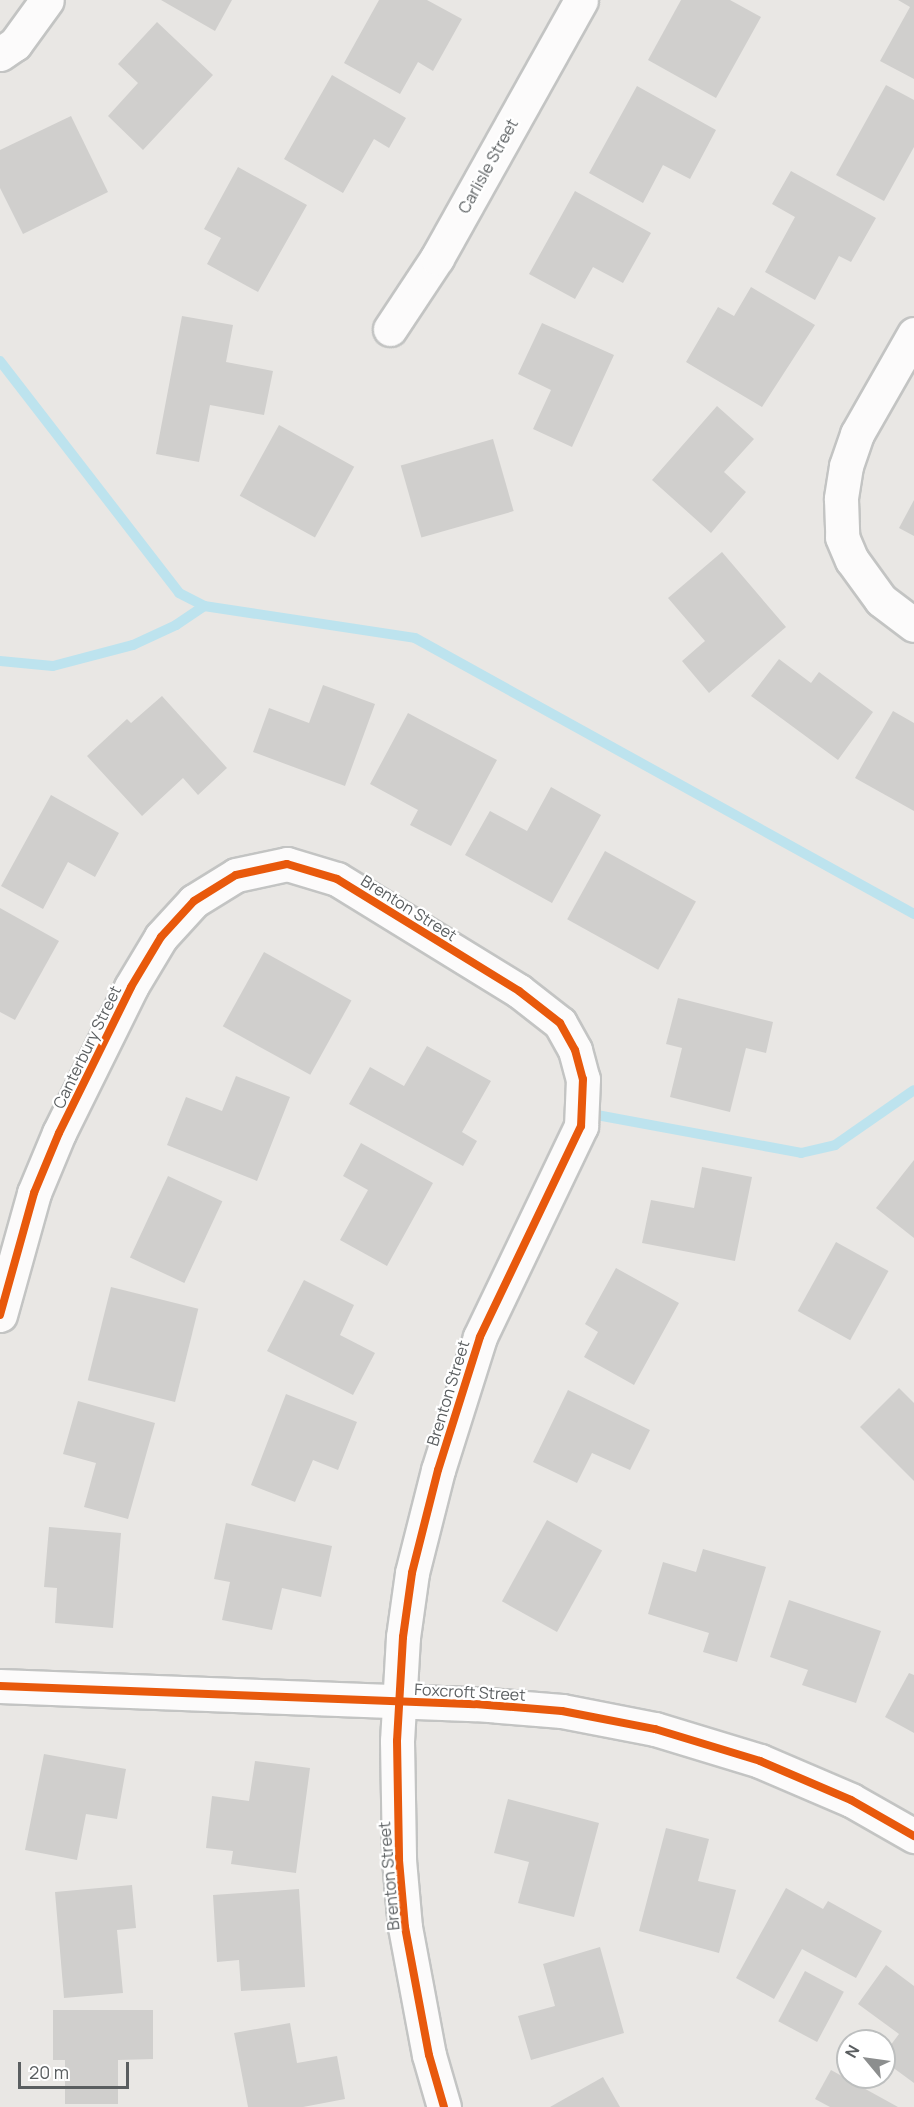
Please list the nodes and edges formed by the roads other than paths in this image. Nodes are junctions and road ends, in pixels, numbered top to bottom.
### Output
1 (48, 0) edge
2 (581, 0) edge
3 (0, 54) edge
4 (390, 328) dead end
5 (914, 334) edge
6 (914, 625) edge
7 (287, 864) joint
8 (0, 1315) edge
9 (0, 1686) edge
10 (398, 1702) junction
11 (914, 1836) edge
12 (444, 2107) edge

1 - 3 street
2 - 4 street, Carlisle Street
5 - 6 street
7 - 8 street, Canterbury Street
7 - 10 street, Brenton Street
9 - 10 street, Foxcroft Street
10 - 11 street, Foxcroft Street
10 - 12 street, Brenton Street

